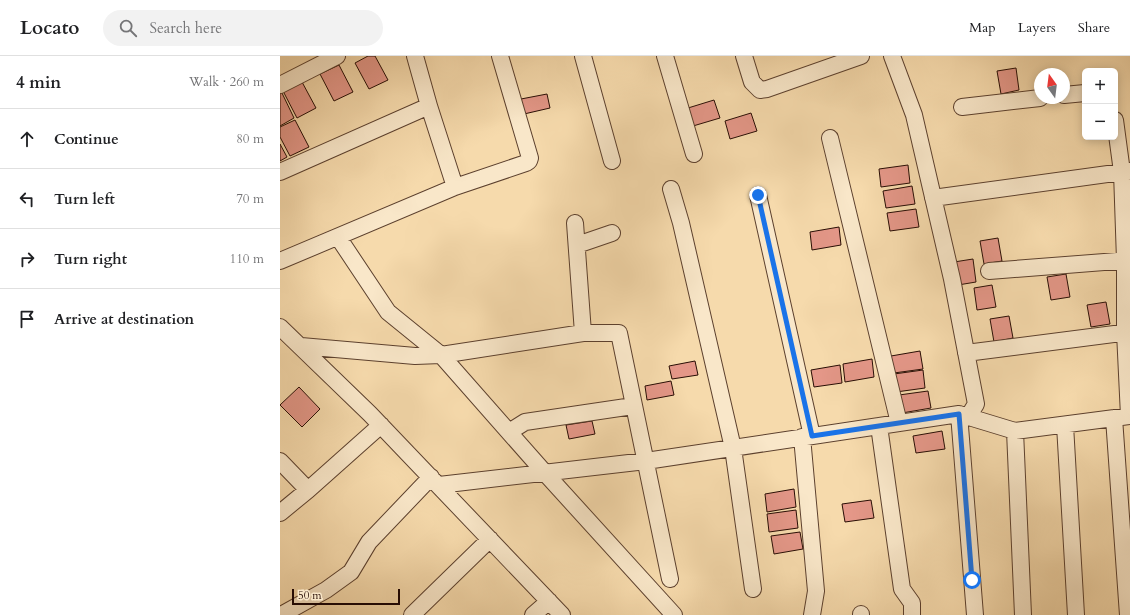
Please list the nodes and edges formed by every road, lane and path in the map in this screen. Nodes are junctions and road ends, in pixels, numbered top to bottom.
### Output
1 (337, 56) edge
2 (415, 56) edge
3 (500, 56) edge
4 (583, 56) edge
5 (665, 56) edge
6 (744, 56) edge
7 (861, 56) edge
8 (892, 56) edge
9 (280, 85) edge
10 (1082, 93) edge
11 (1070, 94) edge
12 (1034, 99) edge
13 (429, 106) junction
14 (962, 107) dead end
15 (1118, 134) edge
16 (830, 138) dead end
17 (694, 154) dead end
18 (612, 161) dead end
19 (280, 172) edge
20 (1126, 172) edge
21 (455, 187) junction
22 (671, 189) dead end
23 (758, 195) dead end
24 (933, 198) junction
25 (575, 223) dead end
26 (612, 233) dead end
27 (338, 237) junction
28 (577, 245) junction
29 (1128, 260) edge
30 (280, 261) edge
31 (989, 271) dead end
32 (280, 327) edge
33 (1127, 332) edge
34 (583, 333) junction
35 (301, 346) junction
36 (966, 353) junction
37 (440, 354) junction
38 (634, 406) junction
39 (963, 416) junction
40 (1125, 417) edge
41 (899, 423) junction
42 (381, 425) junction
43 (1065, 425) junction
44 (879, 426) junction
45 (509, 432) junction
46 (1015, 432) junction
47 (807, 437) junction
48 (733, 448) junction
49 (280, 461) edge
50 (646, 461) junction
51 (544, 473) junction
52 (435, 481) junction
53 (308, 490) junction
54 (280, 513) edge
55 (490, 539) junction
56 (670, 578) dead end
57 (753, 589) dead end
58 (549, 601) junction
59 (280, 615) edge
60 (412, 615) edge
61 (533, 615) edge
62 (562, 615) edge
63 (674, 615) edge
64 (812, 615) edge
65 (912, 615) edge
66 (975, 615) edge
67 (1023, 615) edge
68 (1076, 615) edge
69 (1128, 615) edge

1 - 9 street
2 - 13 street
3 - 21 street
4 - 18 street
5 - 17 street
6 - 7 street
8 - 24 street
10 - 11 street
12 - 14 street
13 - 19 street
13 - 21 street
15 - 20 street
16 - 41 street
20 - 24 street
20 - 29 street
21 - 27 street
22 - 48 street
23 - 47 street
24 - 36 street
25 - 28 street
26 - 28 street
27 - 30 street
27 - 37 street
28 - 34 street
29 - 31 street
29 - 33 street
32 - 35 street
33 - 36 street
33 - 40 street
34 - 37 street
34 - 38 street
35 - 37 street
35 - 42 street
36 - 39 street
37 - 45 street
38 - 45 street
38 - 50 street
39 - 41 street
39 - 46 street
39 - 66 street
40 - 43 street
40 - 69 street
41 - 44 street
42 - 52 street
42 - 53 street
43 - 46 street
43 - 68 street
44 - 47 street
44 - 65 street
45 - 51 street
46 - 67 street
47 - 48 street
47 - 64 street
48 - 50 street
48 - 57 street
49 - 53 street
50 - 51 street
50 - 56 street
51 - 52 street
51 - 63 street
52 - 55 street
52 - 59 street
53 - 54 street
55 - 58 street
55 - 60 street
58 - 61 street
58 - 62 street

